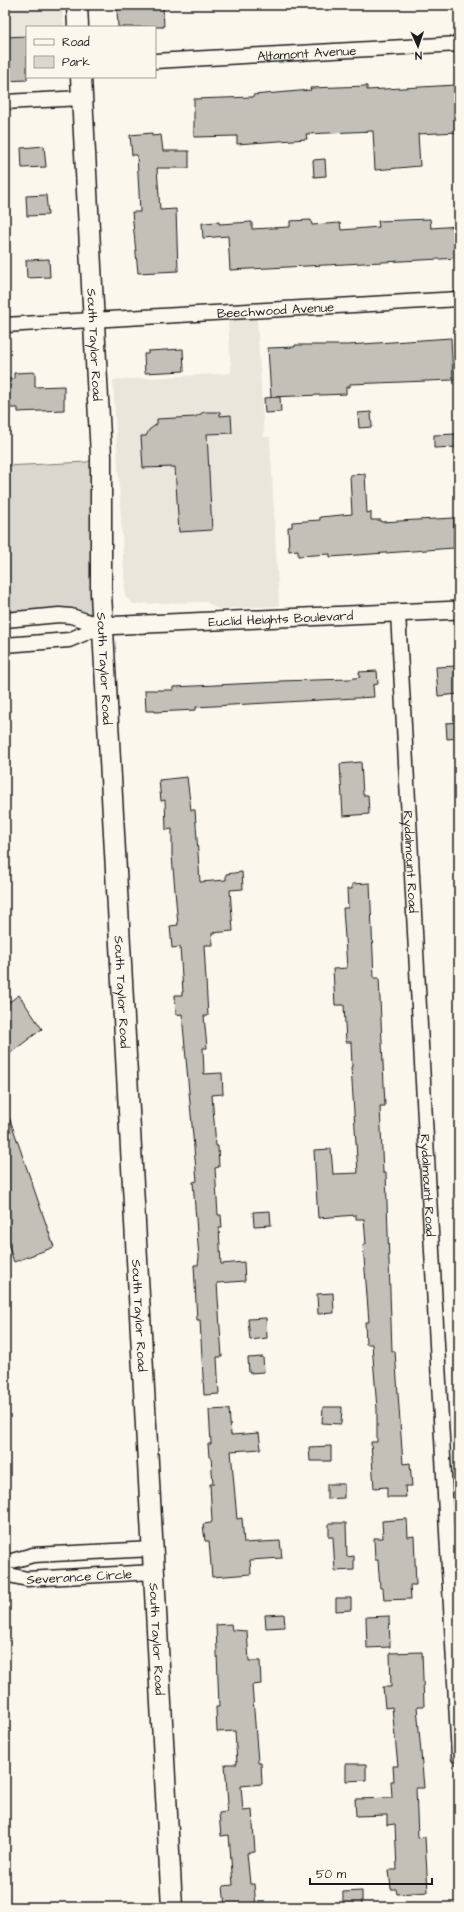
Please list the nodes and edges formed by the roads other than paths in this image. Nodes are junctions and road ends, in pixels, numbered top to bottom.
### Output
1 (77, 5) edge
2 (78, 26) edge
3 (459, 44) edge
4 (156, 61) edge
5 (81, 78) edge
6 (82, 98) junction
7 (5, 102) edge
8 (459, 299) edge
9 (93, 320) junction
10 (5, 326) edge
11 (459, 610) edge
12 (398, 613) junction
13 (5, 620) edge
14 (102, 626) junction
15 (5, 645) edge
16 (153, 1549) junction
17 (5, 1563) edge
18 (154, 1572) junction
19 (5, 1574) edge
20 (459, 1757) edge
21 (172, 1907) edge

1 - 2 main road
3 - 4 street, Altamont Avenue
5 - 6 main road, South Taylor Road
6 - 7 street
6 - 9 main road, South Taylor Road
8 - 9 street, Beechwood Avenue
9 - 10 street, Beechwood Avenue
9 - 14 main road, South Taylor Road
11 - 12 street, Euclid Heights Boulevard
12 - 14 street, Euclid Heights Boulevard
12 - 20 street, Rydalmount Road
13 - 14 street
14 - 15 street
14 - 16 main road, South Taylor Road
16 - 17 street, Severance Circle
16 - 18 main road, South Taylor Road
18 - 19 street, Severance Circle
18 - 21 main road, South Taylor Road

